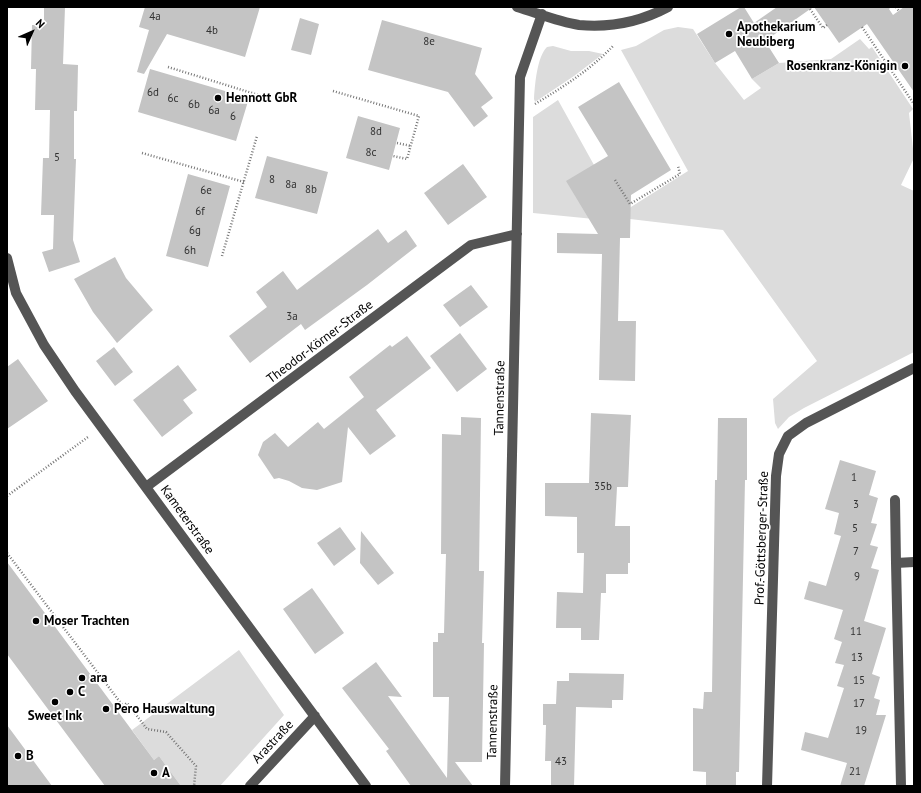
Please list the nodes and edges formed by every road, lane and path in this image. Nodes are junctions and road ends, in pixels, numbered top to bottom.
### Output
1 (517, 7) edge
2 (668, 7) edge
3 (896, 7) edge
4 (810, 9) dead end
5 (899, 11) dead end
6 (542, 14) junction
7 (827, 25) dead end
8 (862, 27) dead end
9 (613, 46) dead end
10 (168, 67) dead end
11 (333, 91) dead end
12 (268, 98) dead end
13 (914, 104) edge
14 (519, 114) junction
15 (257, 136) dead end
16 (397, 143) dead end
17 (411, 146) junction
18 (142, 153) dead end
19 (393, 156) dead end
20 (678, 166) dead end
21 (615, 180) dead end
22 (244, 182) junction
23 (517, 234) junction
24 (222, 256) dead end
25 (7, 258) edge
26 (914, 368) edge
27 (101, 427) junction
28 (146, 487) junction
29 (7, 496) edge
30 (895, 500) dead end
31 (7, 553) edge
32 (914, 562) edge
33 (896, 563) junction
34 (315, 716) junction
35 (194, 786) edge
36 (250, 786) edge
37 (366, 786) edge
38 (505, 786) edge
39 (767, 786) edge
40 (901, 786) edge

1 - 6 street
2 - 6 street
3 - 5 path
4 - 7 path
6 - 14 street, Tannenstraße
8 - 13 path
9 - 14 path
10 - 12 path
11 - 17 path
14 - 23 street, Tannenstraße
15 - 22 path
16 - 17 path
17 - 19 path
18 - 22 path
20 - 21 path
22 - 24 path
23 - 28 street, Theodor-Körner-Straße
23 - 38 street, Tannenstraße
25 - 27 street, Kameterstraße
26 - 39 street, Prof.-Göttsberger-Straße
27 - 28 street, Kameterstraße
27 - 29 path
28 - 34 street, Kameterstraße
30 - 33 street
31 - 35 path
32 - 33 street
33 - 40 street
34 - 36 street, Arastraße
34 - 37 street, Kameterstraße

